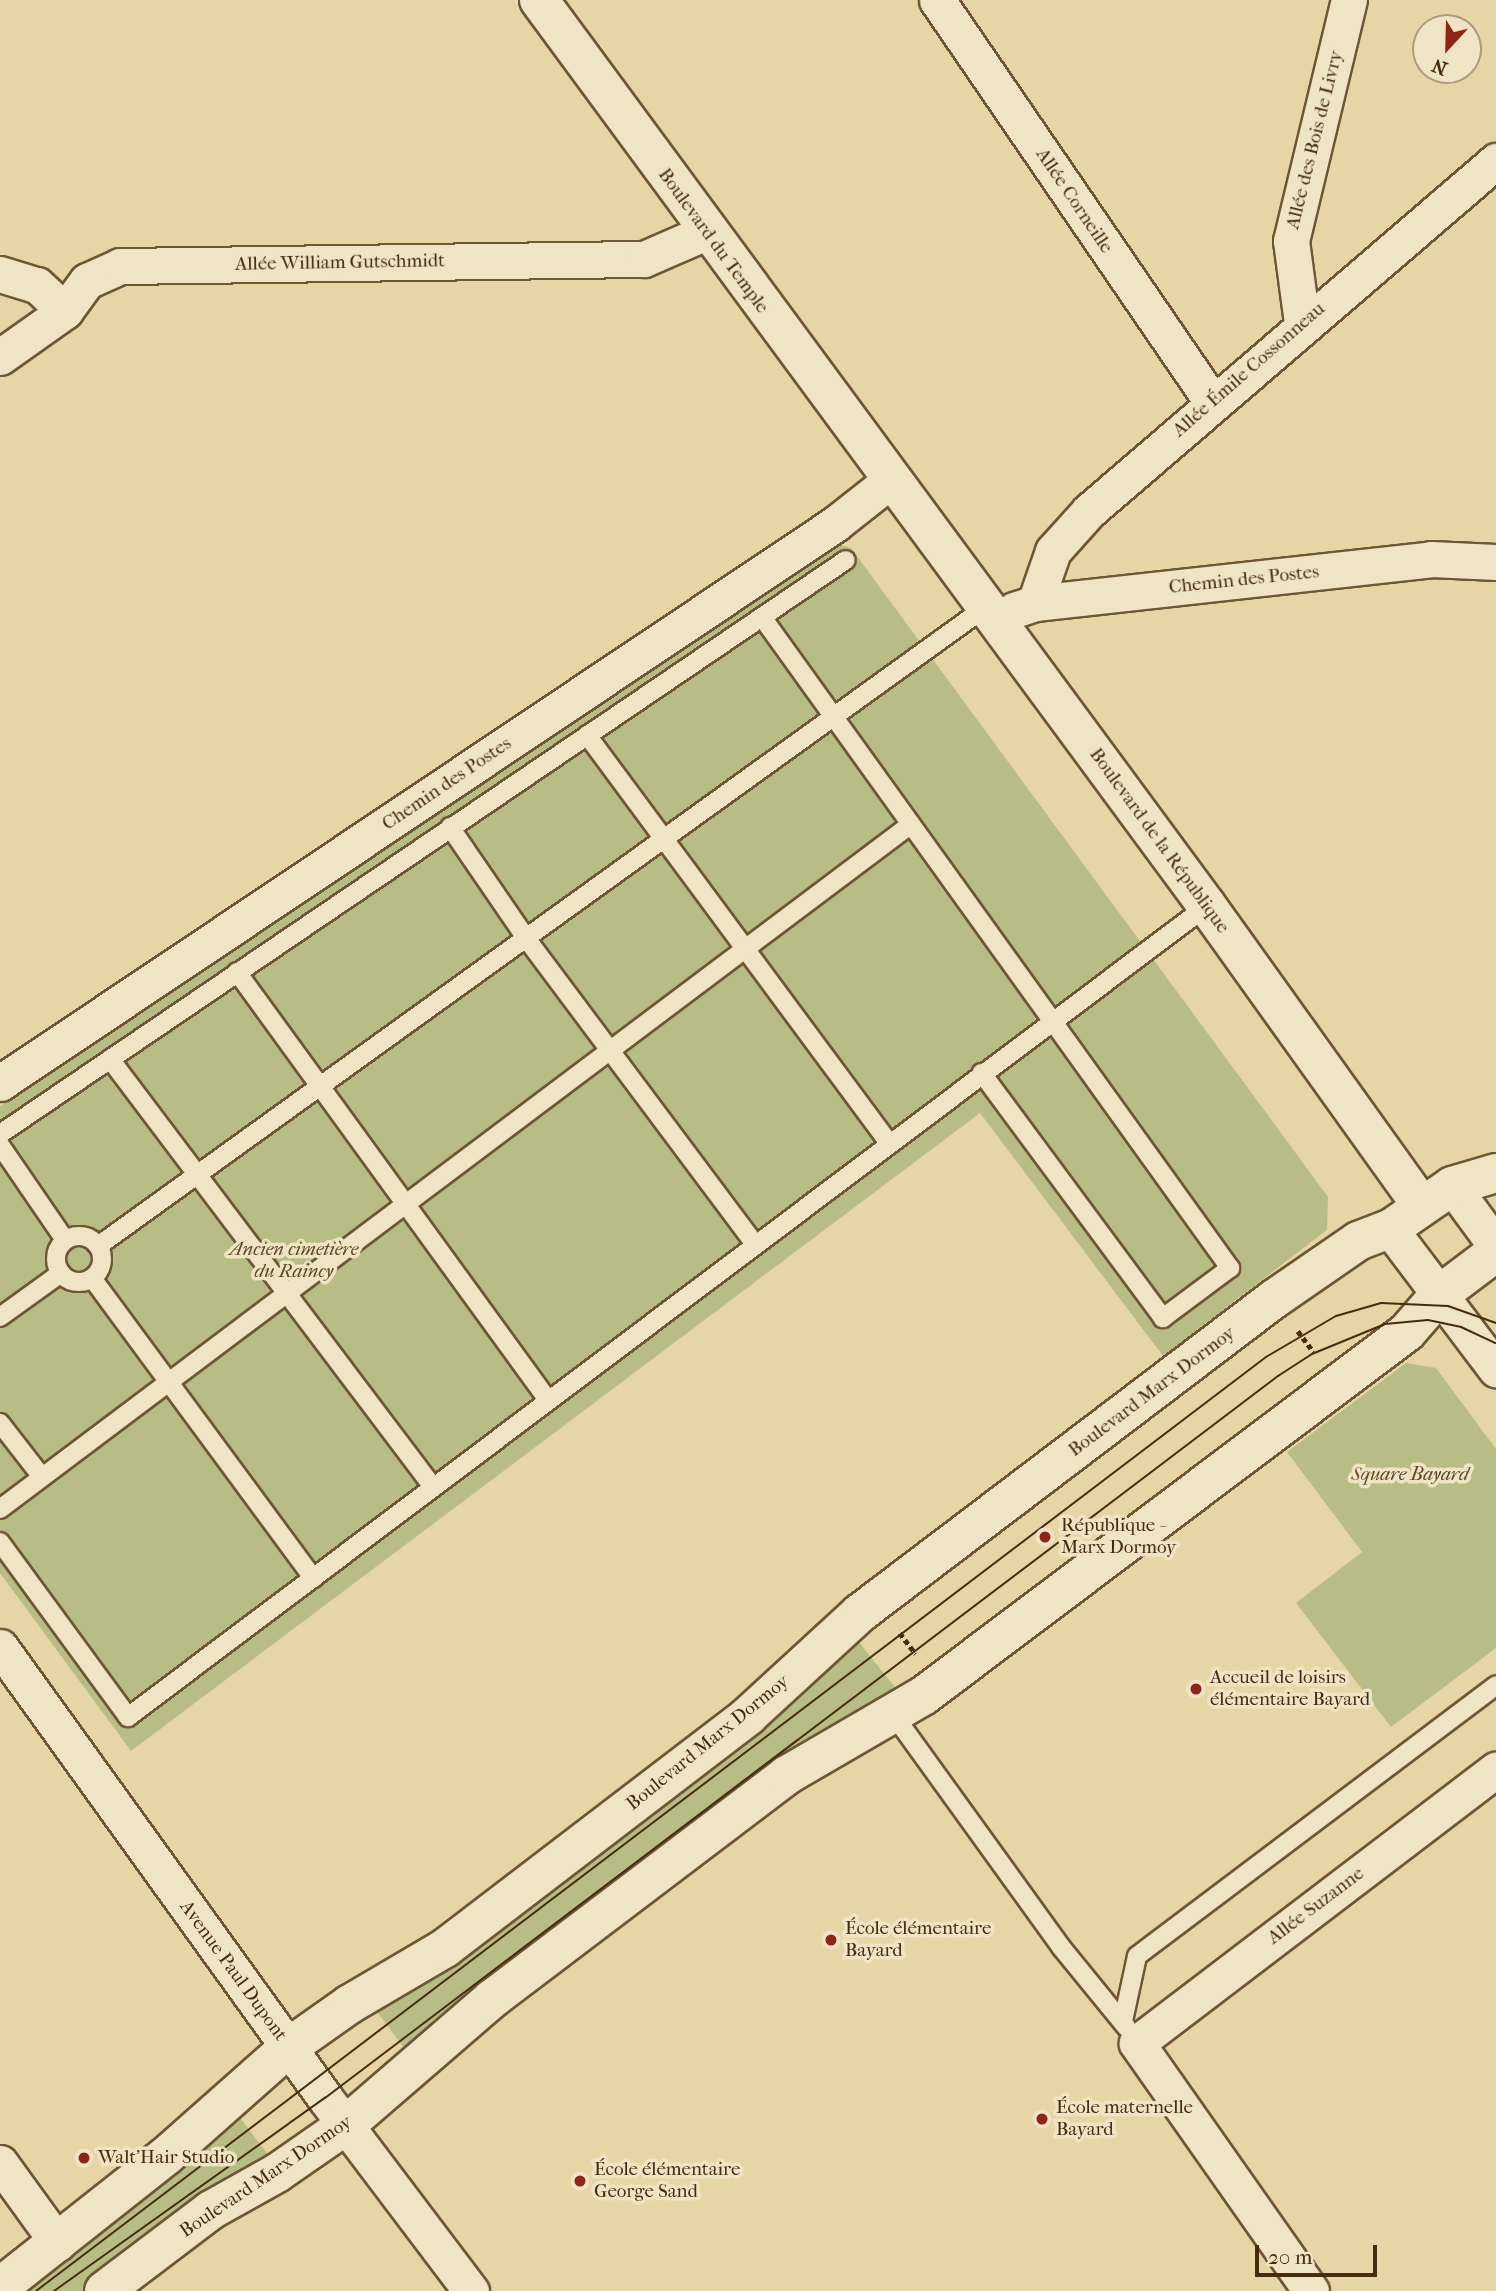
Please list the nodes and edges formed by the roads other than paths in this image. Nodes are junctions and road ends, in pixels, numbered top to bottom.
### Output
1 (539, 0) edge
2 (937, 0) edge
3 (1349, 0) edge
4 (1496, 161) edge
5 (706, 232) junction
6 (0, 274) edge
7 (65, 311) junction
8 (1302, 323) junction
9 (0, 358) edge
10 (1212, 401) junction
11 (891, 480) junction
12 (846, 560) dead end
13 (1496, 562) edge
14 (1035, 603) junction
15 (990, 612) junction
16 (762, 617) junction
17 (832, 714) junction
18 (587, 735) junction
19 (910, 825) junction
20 (450, 827) junction
21 (663, 837) junction
22 (1207, 906) junction
23 (526, 938) junction
24 (745, 948) junction
25 (237, 972) junction
26 (1050, 1023) junction
27 (610, 1050) junction
28 (110, 1059) junction
29 (982, 1073) junction
30 (0, 1083) edge
31 (320, 1086) junction
32 (0, 1134) edge
33 (889, 1143) junction
34 (0, 1145) edge
35 (1496, 1173) edge
36 (197, 1175) junction
37 (1437, 1196) junction
38 (405, 1204) junction
39 (1390, 1228) junction
40 (65, 1240) junction
41 (754, 1243) junction
42 (98, 1246) junction
43 (1496, 1249) edge
44 (61, 1273) junction
45 (92, 1278) junction
46 (286, 1293) junction
47 (1439, 1295) junction
48 (0, 1317) edge
49 (1496, 1369) edge
50 (169, 1382) junction
51 (548, 1400) junction
52 (0, 1423) edge
53 (42, 1478) junction
54 (433, 1487) junction
55 (0, 1509) edge
56 (0, 1542) edge
57 (313, 1578) junction
58 (0, 1647) edge
59 (1496, 1685) edge
60 (908, 1705) junction
61 (1496, 1770) edge
62 (1130, 2032) junction
63 (289, 2047) junction
64 (346, 2125) junction
65 (0, 2163) edge
66 (58, 2243) junction
67 (0, 2287) edge
68 (104, 2291) edge
69 (471, 2291) edge
70 (1311, 2291) edge

1 - 5 main road, Boulevard du Temple
2 - 10 street, Allée Corneille
3 - 8 street, Allée des Bois de Livry
4 - 8 street, Allée Émile Cossonneau
5 - 7 street, Allée William Gutschmidt
5 - 11 main road, Boulevard du Temple
6 - 7 street
7 - 9 street, Allée William Gutschmidt
8 - 10 street, Allée Émile Cossonneau
10 - 14 street, Allée Émile Cossonneau
11 - 15 main road, Boulevard de la République
11 - 30 street, Chemin des Postes
12 - 16 lane
13 - 14 street, Chemin des Postes
14 - 15 street, Chemin des Postes
15 - 17 lane
15 - 22 main road, Boulevard de la République
16 - 17 lane
16 - 18 lane
17 - 19 lane
17 - 21 lane
18 - 20 lane
18 - 21 lane
19 - 24 lane
19 - 26 lane
20 - 23 lane
20 - 25 lane
21 - 23 lane
21 - 24 lane
22 - 26 lane
22 - 37 main road, Boulevard de la République
23 - 27 lane
23 - 31 lane
24 - 27 lane
24 - 33 lane
25 - 28 lane
25 - 31 lane
26 - 29 lane
26 - 29 lane
27 - 38 lane
27 - 41 lane
28 - 32 lane
28 - 36 lane
29 - 33 lane
31 - 36 lane
31 - 38 lane
33 - 41 lane
34 - 40 lane
35 - 37 main road, Boulevard Marx Dormoy
36 - 42 lane
36 - 46 lane
37 - 39 main road, Boulevard Marx Dormoy
37 - 43 street, Boulevard de la République
38 - 46 lane
38 - 51 lane
39 - 47 street
39 - 63 main road, Boulevard Marx Dormoy
40 - 42 lane
40 - 44 lane
41 - 51 lane
42 - 45 lane
43 - 47 main road, Boulevard Marx Dormoy
44 - 45 lane
44 - 48 lane
45 - 50 lane
46 - 50 lane
46 - 54 lane
47 - 49 street
47 - 60 main road, Boulevard Marx Dormoy
50 - 53 lane
50 - 57 lane
51 - 54 lane
52 - 53 lane
53 - 55 lane
54 - 57 lane
56 - 57 lane
58 - 63 street, Avenue Paul Dupont
59 - 62 lane
60 - 62 lane
60 - 64 main road, Boulevard Marx Dormoy
61 - 62 street, Allée Suzanne
62 - 70 street
63 - 64 street, Avenue Paul Dupont
63 - 66 main road, Boulevard Marx Dormoy
64 - 68 main road, Boulevard Marx Dormoy
64 - 69 street, Avenue Paul Dupont
65 - 66 street
66 - 67 main road, Boulevard Marx Dormoy

